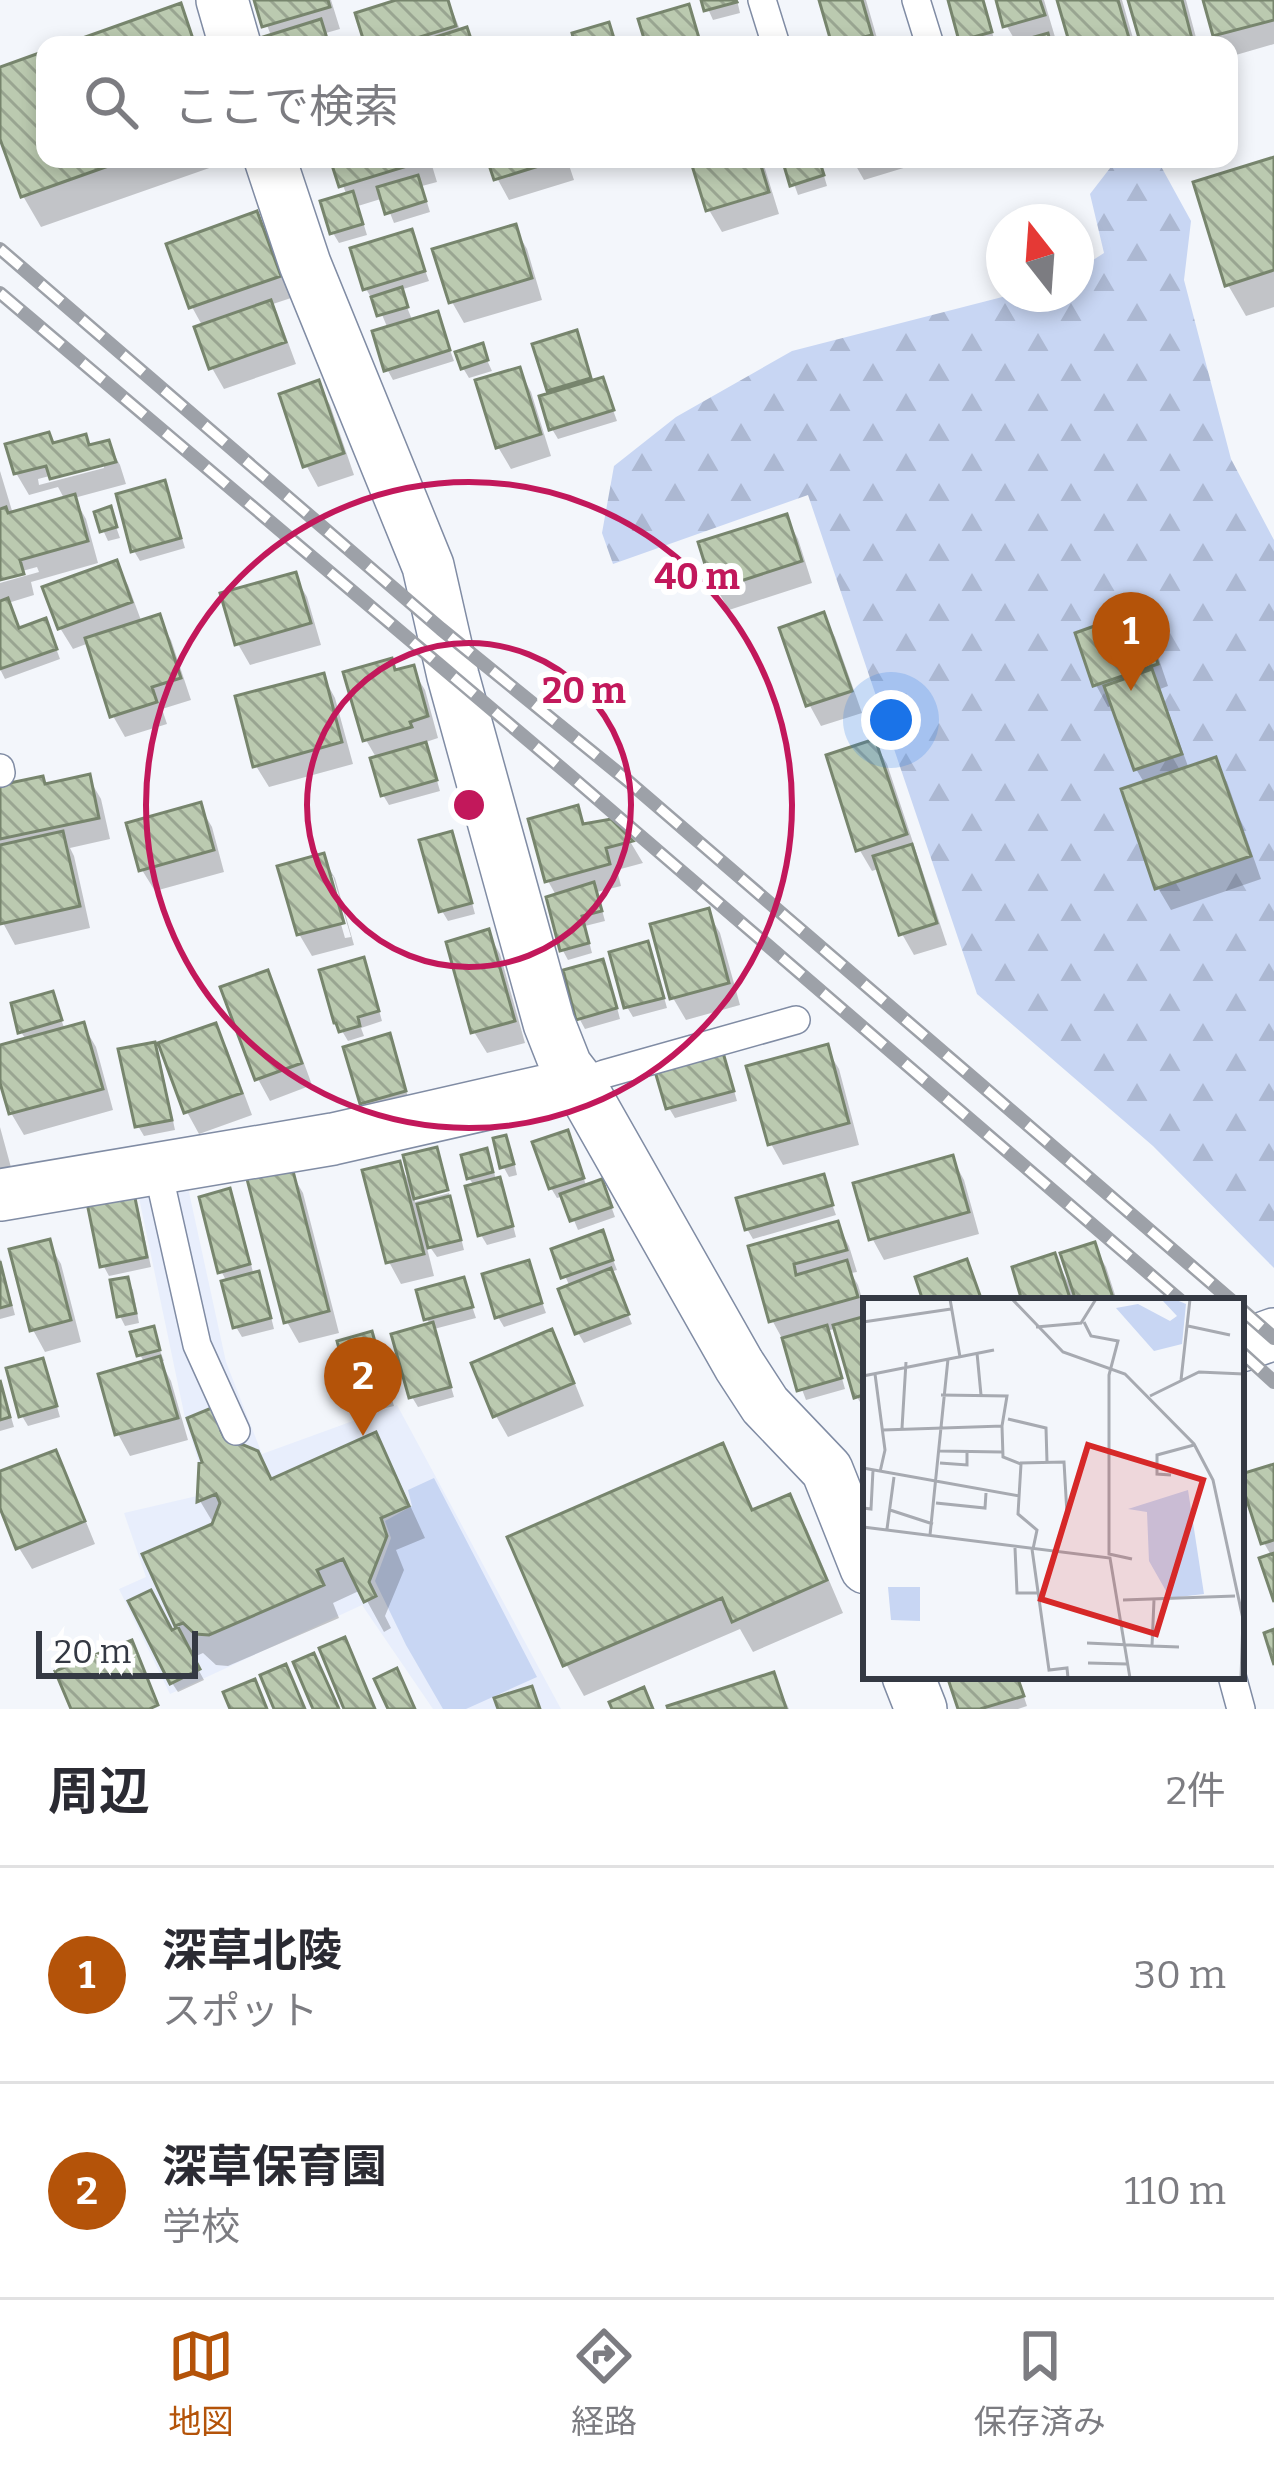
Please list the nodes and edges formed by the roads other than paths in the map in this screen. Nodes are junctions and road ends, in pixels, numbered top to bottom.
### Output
1 (222, 0) edge
2 (763, 0) edge
3 (916, 0) edge
4 (232, 36) edge
5 (773, 36) edge
6 (927, 36) edge
7 (273, 168) edge
8 (796, 1020) dead end
9 (580, 1083) junction
10 (157, 1167) junction
11 (0, 1195) edge
12 (1274, 1334) edge
13 (1244, 1345) edge
14 (236, 1431) dead end
15 (847, 1464) edge
16 (863, 1552) edge
17 (909, 1679) edge
18 (1233, 1679) edge
19 (921, 1709) edge
20 (1240, 1709) edge

1 - 4 street
2 - 5 lane
3 - 6 lane
7 - 9 street
8 - 9 lane
9 - 10 street
9 - 15 street
10 - 11 street
10 - 14 lane
12 - 13 street
15 - 16 street
17 - 19 street
18 - 20 lane

